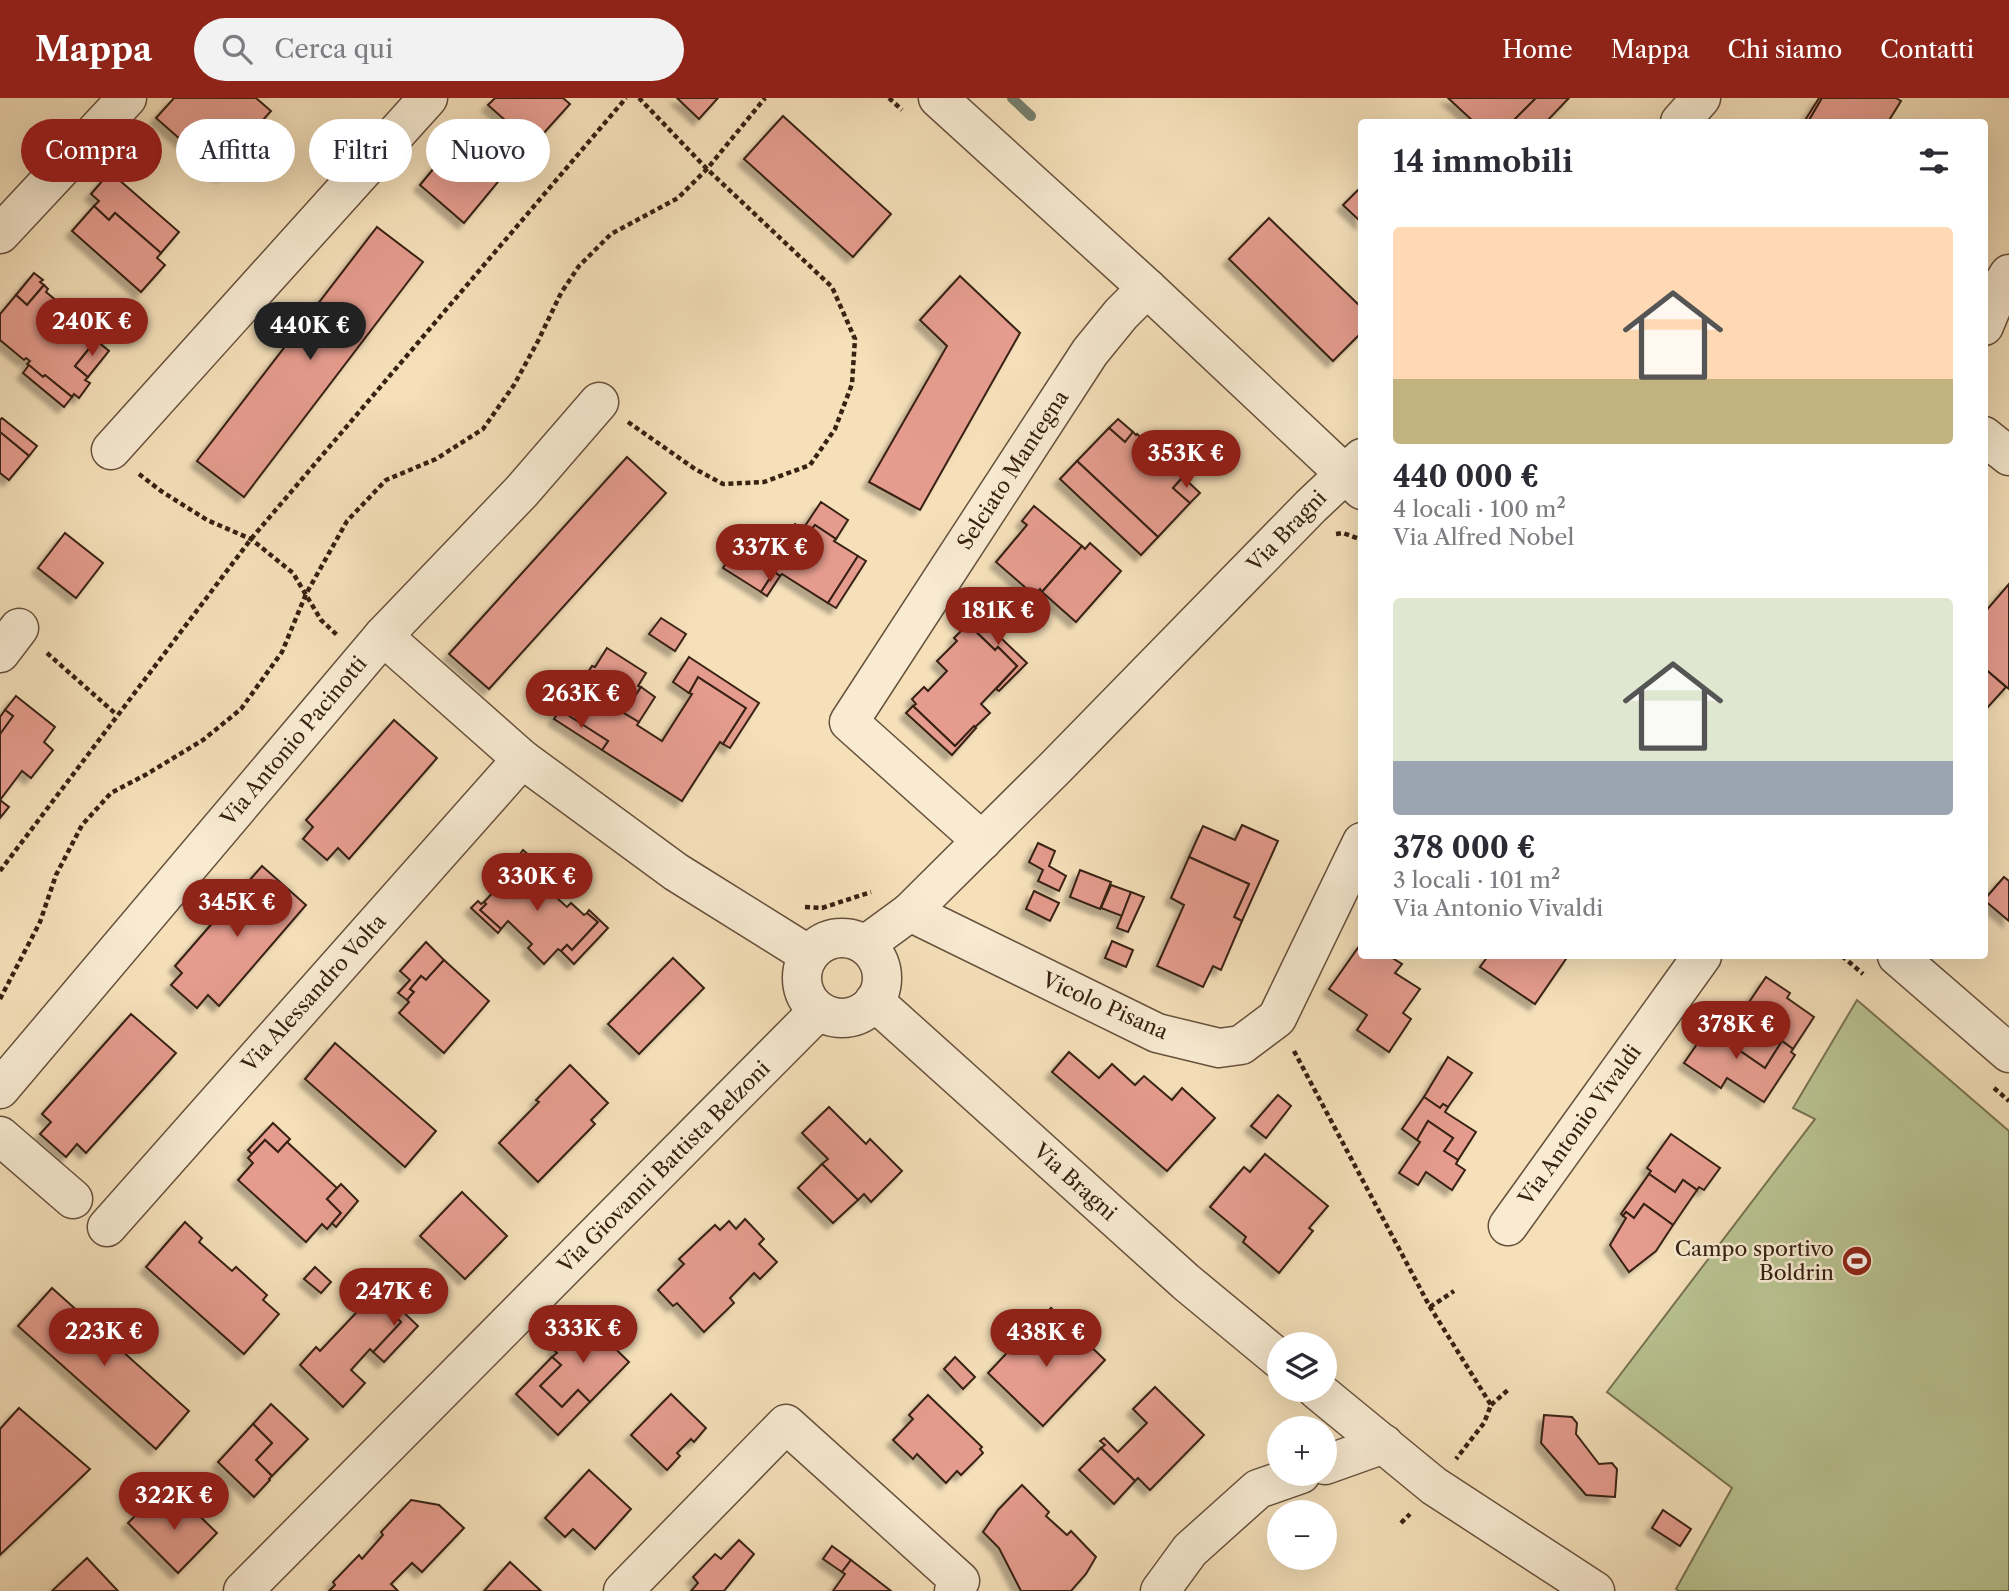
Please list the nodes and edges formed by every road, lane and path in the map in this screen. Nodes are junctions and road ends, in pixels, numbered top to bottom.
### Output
1 (127, 98) edge
2 (428, 98) edge
3 (626, 98) edge
4 (639, 98) edge
5 (765, 98) edge
6 (938, 98) edge
7 (1701, 98) edge
8 (1683, 119) edge
9 (707, 169) junction
10 (0, 234) edge
11 (2009, 274) edge
12 (1147, 288) junction
13 (1988, 316) edge
14 (599, 402) joint
15 (1988, 439) edge
16 (111, 450) joint
17 (2009, 456) edge
18 (1356, 474) edge
19 (251, 539) junction
20 (306, 594) junction
21 (9, 640) edge
22 (373, 648) junction
23 (117, 715) junction
24 (522, 759) junction
25 (982, 841) junction
26 (1358, 850) edge
27 (0, 871) edge
28 (875, 891) dead end
29 (800, 907) dead end
30 (910, 912) junction
31 (865, 944) junction
32 (809, 955) junction
33 (1700, 959) edge
34 (1900, 959) edge
35 (0, 999) edge
36 (874, 1001) junction
37 (818, 1011) junction
38 (1277, 1018) junction
39 (2009, 1053) edge
40 (0, 1089) edge
41 (0, 1136) edge
42 (73, 1199) dead end
43 (1507, 1226) dead end
44 (107, 1227) dead end
45 (1454, 1291) dead end
46 (1430, 1307) junction
47 (1267, 1349) edge
48 (1509, 1389) dead end
49 (1332, 1402) edge
50 (1492, 1405) junction
51 (1384, 1444) junction
52 (1337, 1461) edge
53 (1267, 1486) edge
54 (1434, 1486) junction
55 (1401, 1523) dead end
56 (243, 1591) edge
57 (623, 1591) edge
58 (954, 1591) edge
59 (1160, 1591) edge
60 (1595, 1591) edge

1 - 10 street
2 - 16 street
3 - 19 path
4 - 9 path
5 - 9 path
6 - 12 street, Via Bragni
7 - 8 street
9 - 14 path
9 - 20 path
11 - 13 street
12 - 18 street, Via Bragni
12 - 25 street, Selciato Mantegna
14 - 22 street, Via Antonio Pacinotti
15 - 17 street
16 - 19 path
18 - 25 street, Via Bragni
19 - 20 path
19 - 23 path
20 - 22 path
20 - 35 path
21 - 23 path
22 - 24 street
22 - 40 street, Via Antonio Pacinotti
23 - 27 path
24 - 32 street
24 - 44 street, Via Alessandro Volta
25 - 30 street, Via Bragni
26 - 38 street, Vicolo Pisana
28 - 29 path
30 - 31 street, Via Bragni
30 - 38 street, Vicolo Pisana
31 - 32 street
31 - 36 street
32 - 37 street
33 - 43 street, Via Antonio Vivaldi
34 - 39 street
36 - 37 street
36 - 47 street, Via Bragni
37 - 56 street, Via Giovanni Battista Belzoni
38 - 46 path
41 - 42 street
45 - 46 path
46 - 50 path
48 - 50 path
49 - 51 street
50 - 54 path
51 - 52 street
51 - 54 street
53 - 59 street
54 - 55 path
54 - 60 street
57 - 58 street

